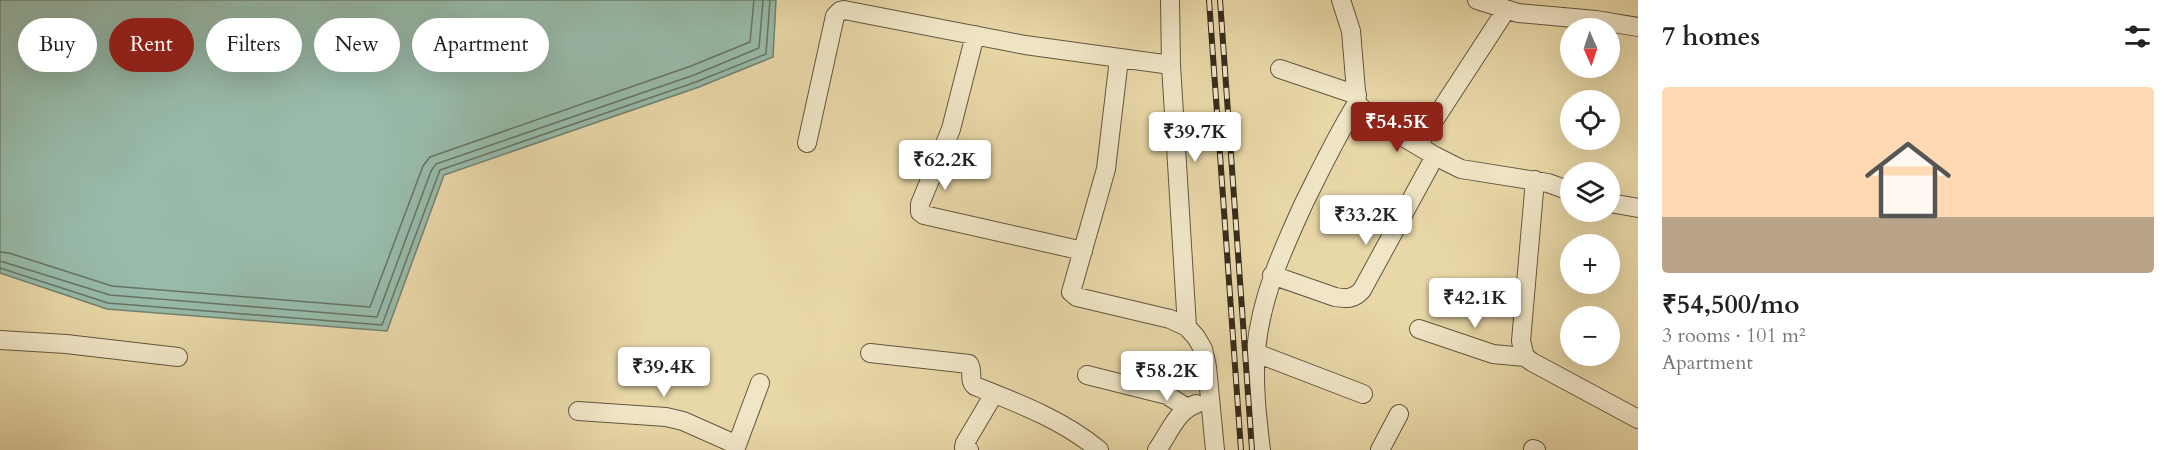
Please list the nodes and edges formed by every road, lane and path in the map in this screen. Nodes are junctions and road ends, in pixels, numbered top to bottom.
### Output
1 (1170, 0) edge
2 (1341, 0) edge
3 (1477, 0) edge
4 (855, 5) edge
5 (1506, 10) junction
6 (1638, 27) edge
7 (975, 35) junction
8 (1119, 58) junction
9 (1171, 66) junction
10 (1280, 69) dead end
11 (1357, 99) junction
12 (807, 143) dead end
13 (1418, 145) junction
14 (1435, 156) junction
15 (1534, 180) junction
16 (1560, 187) edge
17 (1620, 205) edge
18 (1638, 208) edge
19 (1083, 251) junction
20 (1272, 275) junction
21 (1187, 327) junction
22 (1419, 328) dead end
23 (0, 340) edge
24 (870, 353) dead end
25 (1256, 353) junction
26 (178, 357) dead end
27 (1525, 357) junction
28 (1087, 375) dead end
29 (760, 383) dead end
30 (994, 394) junction
31 (1363, 394) dead end
32 (1209, 400) junction
33 (1187, 408) junction
34 (578, 411) dead end
35 (1399, 414) dead end
36 (1638, 419) edge
37 (736, 448) edge
38 (967, 450) edge
39 (1099, 450) edge
40 (1157, 450) edge
41 (1215, 450) edge
42 (1261, 450) edge
43 (1380, 450) edge

1 - 9 street
2 - 11 street
3 - 5 street
4 - 7 street
4 - 12 street
5 - 6 street
5 - 13 street
7 - 8 street
7 - 19 street
8 - 9 street
8 - 19 street
9 - 21 street
10 - 11 street
11 - 13 street
11 - 20 street
13 - 14 street
14 - 15 street
14 - 20 street
15 - 16 street
15 - 27 street
17 - 18 street
19 - 21 street
20 - 25 street
21 - 32 street
22 - 27 street
23 - 26 street
24 - 30 street
25 - 31 street
25 - 42 street
27 - 36 street
28 - 33 street
29 - 37 street
30 - 38 street
30 - 39 street
32 - 33 street
32 - 41 street
33 - 40 street
34 - 37 street
35 - 43 street

